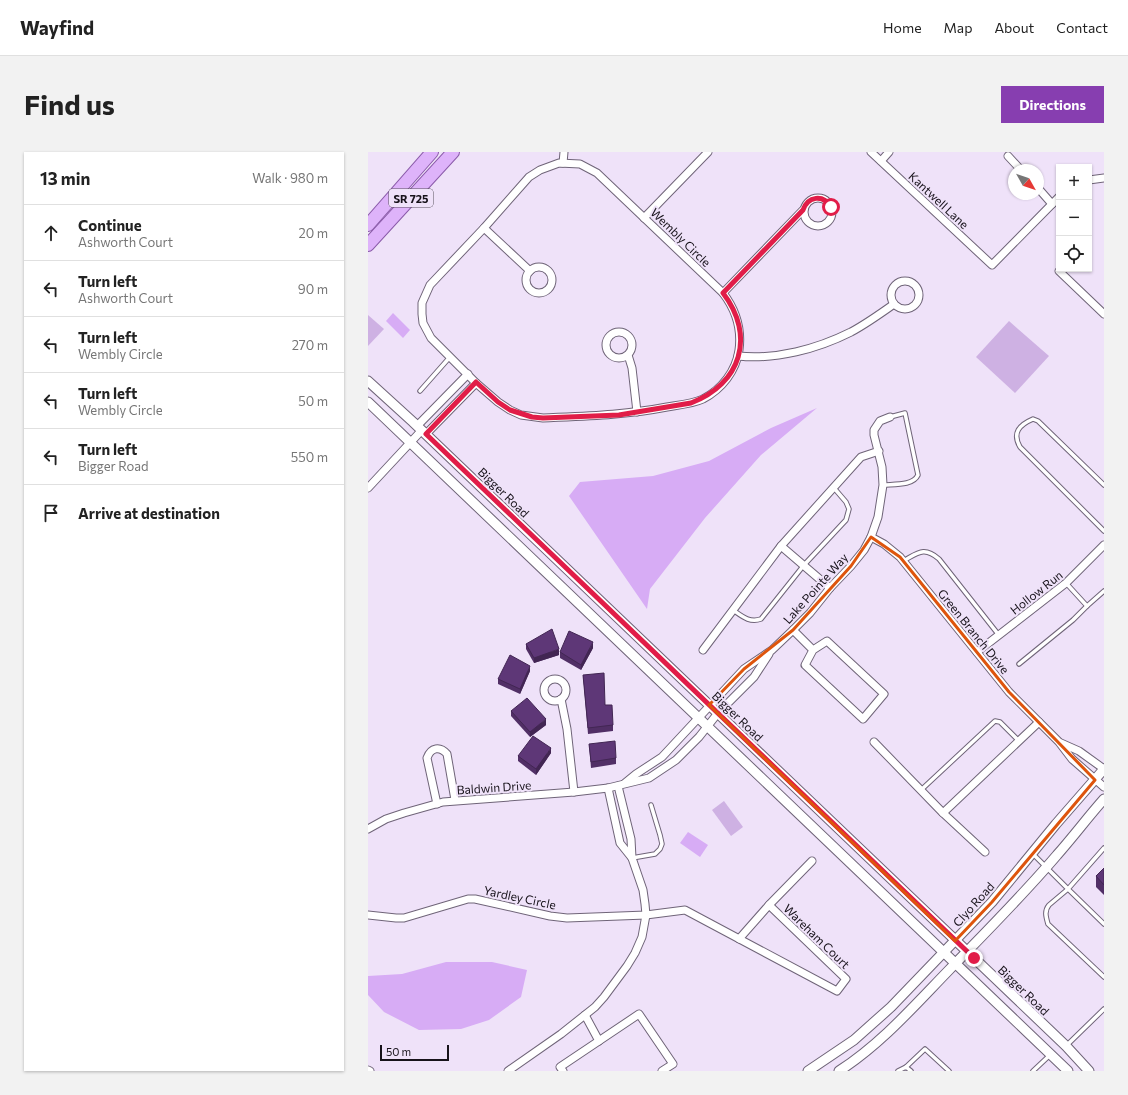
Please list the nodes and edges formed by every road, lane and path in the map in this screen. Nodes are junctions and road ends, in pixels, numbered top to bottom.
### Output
1 (432, 152) edge
2 (453, 152) edge
3 (564, 152) edge
4 (708, 152) edge
5 (871, 152) edge
6 (889, 152) edge
7 (1008, 156) dead end
8 (881, 161) junction
9 (564, 163) junction
10 (1015, 164) edge
11 (1104, 178) edge
12 (1092, 180) edge
13 (1044, 195) edge
14 (1056, 200) edge
15 (1052, 204) junction
16 (803, 210) junction
17 (644, 218) junction
18 (368, 225) edge
19 (484, 228) junction
20 (368, 245) edge
21 (530, 271) dead end
22 (1060, 272) edge
23 (723, 293) junction
24 (894, 304) junction
25 (1104, 314) edge
26 (628, 355) dead end
27 (738, 356) junction
28 (450, 357) junction
29 (468, 374) junction
30 (368, 381) edge
31 (476, 382) junction
32 (420, 390) dead end
33 (368, 402) edge
34 (637, 412) junction
35 (890, 417) joint
36 (422, 430) junction
37 (411, 442) junction
38 (879, 451) junction
39 (883, 485) junction
40 (1104, 485) edge
41 (368, 488) edge
42 (834, 488) junction
43 (1104, 531) edge
44 (871, 537) junction
45 (1104, 545) edge
46 (781, 546) junction
47 (903, 561) junction
48 (804, 565) junction
49 (1066, 583) junction
50 (830, 588) junction
51 (1104, 592) edge
52 (1086, 606) junction
53 (734, 610) junction
54 (793, 630) junction
55 (998, 634) junction
56 (703, 650) dead end
57 (772, 650) junction
58 (813, 650) junction
59 (977, 652) junction
60 (1019, 664) dead end
61 (561, 699) dead end
62 (709, 705) junction
63 (718, 713) junction
64 (699, 718) junction
65 (1039, 722) junction
66 (707, 726) junction
67 (1019, 741) junction
68 (874, 742) dead end
69 (1059, 742) junction
70 (1104, 769) edge
71 (1095, 780) junction
72 (622, 784) junction
73 (1104, 787) edge
74 (608, 788) junction
75 (920, 790) junction
76 (574, 792) junction
77 (1104, 799) edge
78 (455, 800) junction
79 (437, 804) junction
80 (651, 805) dead end
81 (942, 813) junction
82 (368, 829) edge
83 (1104, 848) edge
84 (985, 852) dead end
85 (1032, 853) junction
86 (632, 858) junction
87 (812, 861) dead end
88 (1047, 867) junction
89 (1068, 889) junction
90 (769, 905) junction
91 (368, 915) edge
92 (646, 915) junction
93 (1104, 924) edge
94 (739, 939) junction
95 (955, 941) junction
96 (967, 951) junction
97 (944, 952) junction
98 (956, 963) junction
99 (1104, 977) edge
100 (1104, 1009) edge
101 (585, 1015) junction
102 (599, 1041) junction
103 (1066, 1046) junction
104 (1051, 1054) junction
105 (906, 1067) junction
106 (508, 1071) edge
107 (562, 1071) edge
108 (662, 1071) edge
109 (808, 1071) edge
110 (839, 1071) edge
111 (898, 1071) edge
112 (910, 1071) edge
113 (949, 1071) edge
114 (1033, 1071) edge
115 (1068, 1071) edge
116 (1089, 1071) edge

1 - 18 main road, SR 725
2 - 20 main road, SR 725
3 - 9 street
4 - 17 street
5 - 8 street, Kantwell Lane
6 - 8 street
7 - 10 street
8 - 15 street, Kantwell Lane
9 - 17 street, Wembly Circle
9 - 19 street, Wembly Circle
11 - 12 street
13 - 15 street
14 - 15 street
16 - 16 street
16 - 23 street
17 - 23 street, Wembly Circle
19 - 21 street
19 - 28 street, Wembly Circle
22 - 25 street
23 - 27 street, Wembly Circle
24 - 24 street
24 - 27 street
26 - 34 street
27 - 34 street, Wembly Circle
28 - 29 street, Wembly Circle
28 - 32 lane
29 - 31 street, Wembly Circle
29 - 36 street
30 - 36 street, Bigger Road
31 - 34 street, Wembly Circle
31 - 36 street
33 - 37 street
35 - 38 street, Lake Pointe Way
35 - 39 lane
36 - 37 street
36 - 62 street, Bigger Road
37 - 41 street
37 - 64 street
38 - 39 street, Lake Pointe Way
38 - 42 street
39 - 44 street, Lake Pointe Way
40 - 43 lane
42 - 46 street
42 - 48 lane
44 - 47 street, Green Branch Drive
44 - 50 street, Lake Pointe Way
45 - 49 street, Hollow Run
46 - 48 street
46 - 53 street
47 - 55 lane
47 - 59 street, Green Branch Drive
48 - 50 street
48 - 53 lane
49 - 52 lane
49 - 55 street, Hollow Run
50 - 54 street, Lake Pointe Way
51 - 52 lane
52 - 60 lane
53 - 56 street
54 - 57 street, Lake Pointe Way
54 - 58 street
55 - 59 street, Hollow Run
57 - 62 street, Lake Pointe Way
57 - 63 street, Lake Pointe Way
58 - 58 street
59 - 65 street, Green Branch Drive
61 - 76 street
62 - 63 street, Bigger Road
62 - 64 street, Baldwin Drive
63 - 66 street, Lake Pointe Way
63 - 95 street, Bigger Road
64 - 66 street
64 - 72 street, Baldwin Drive
65 - 67 street
65 - 69 street, Green Branch Drive
66 - 72 street, Baldwin Drive
66 - 97 street
67 - 75 lane
67 - 81 street
68 - 75 street
69 - 70 street, Green Branch Drive
69 - 71 street, Green Branch Drive
70 - 71 street, Clyo Road
71 - 73 street, Green Branch Drive
71 - 85 street, Clyo Road
72 - 74 street, Baldwin Drive
72 - 86 street
74 - 76 street, Baldwin Drive
74 - 86 street
75 - 81 street
76 - 78 street, Baldwin Drive
77 - 88 street
78 - 79 street, Baldwin Drive
78 - 79 street
79 - 82 street, Baldwin Drive
80 - 86 lane
81 - 84 street
83 - 89 lane
85 - 88 lane
85 - 95 street, Clyo Road
86 - 92 street
87 - 90 street, Wareham Court
88 - 89 lane
88 - 96 street
89 - 93 lane
89 - 99 lane
90 - 94 street, Wareham Court
90 - 94 street, Wareham Court
91 - 92 street, Yardley Circle
92 - 94 street, Wareham Court
92 - 101 street
95 - 96 street, Bigger Road
95 - 97 street, Clyo Road
96 - 98 street
96 - 103 street, Bigger Road
97 - 98 street
97 - 109 street, Clyo Road
98 - 104 street
98 - 110 street
100 - 103 lane
101 - 102 street
101 - 106 street
102 - 107 street
102 - 108 street
103 - 116 street, Bigger Road
104 - 114 lane
104 - 115 street
105 - 111 lane
105 - 112 lane
105 - 113 lane

